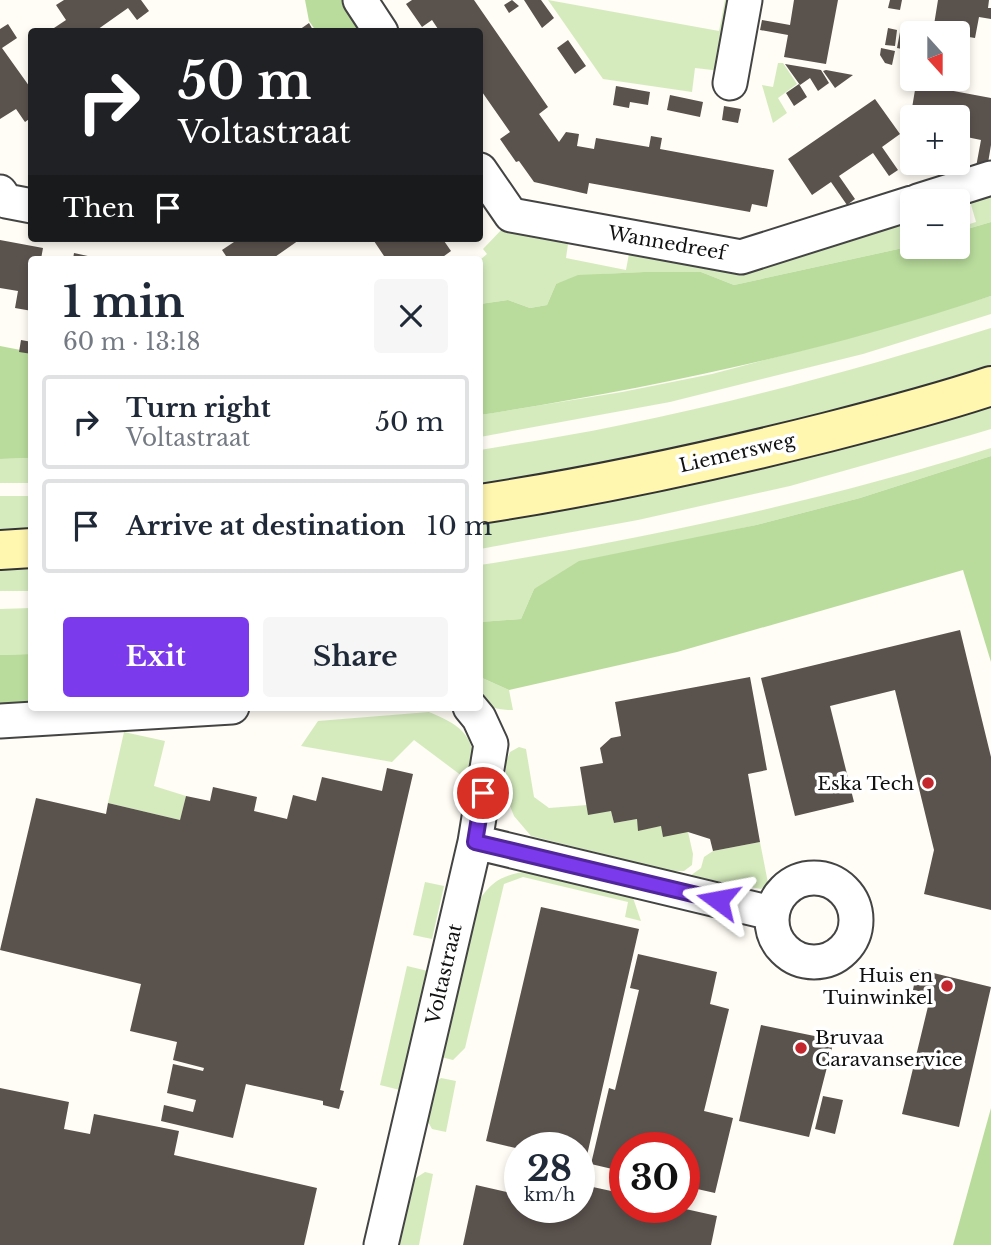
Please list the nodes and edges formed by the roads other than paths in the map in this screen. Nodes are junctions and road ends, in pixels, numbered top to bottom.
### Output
1 (360, 0) edge
2 (745, 0) edge
3 (378, 28) edge
4 (730, 83) dead end
5 (483, 174) edge
6 (991, 178) edge
7 (956, 189) edge
8 (0, 192) edge
9 (28, 205) edge
10 (900, 207) edge
11 (991, 386) edge
12 (483, 504) edge
13 (28, 548) edge
14 (0, 550) edge
15 (166, 711) edge
16 (473, 711) edge
17 (0, 721) edge
18 (475, 842) junction
19 (771, 913) dead end
20 (381, 1245) edge

1 - 3 street
2 - 4 street
5 - 10 street, Wannedreef
6 - 7 street
8 - 9 street
11 - 12 main road, Liemersweg
13 - 14 main road
15 - 17 street
16 - 18 street, Voltastraat
18 - 19 street
18 - 20 street, Voltastraat

